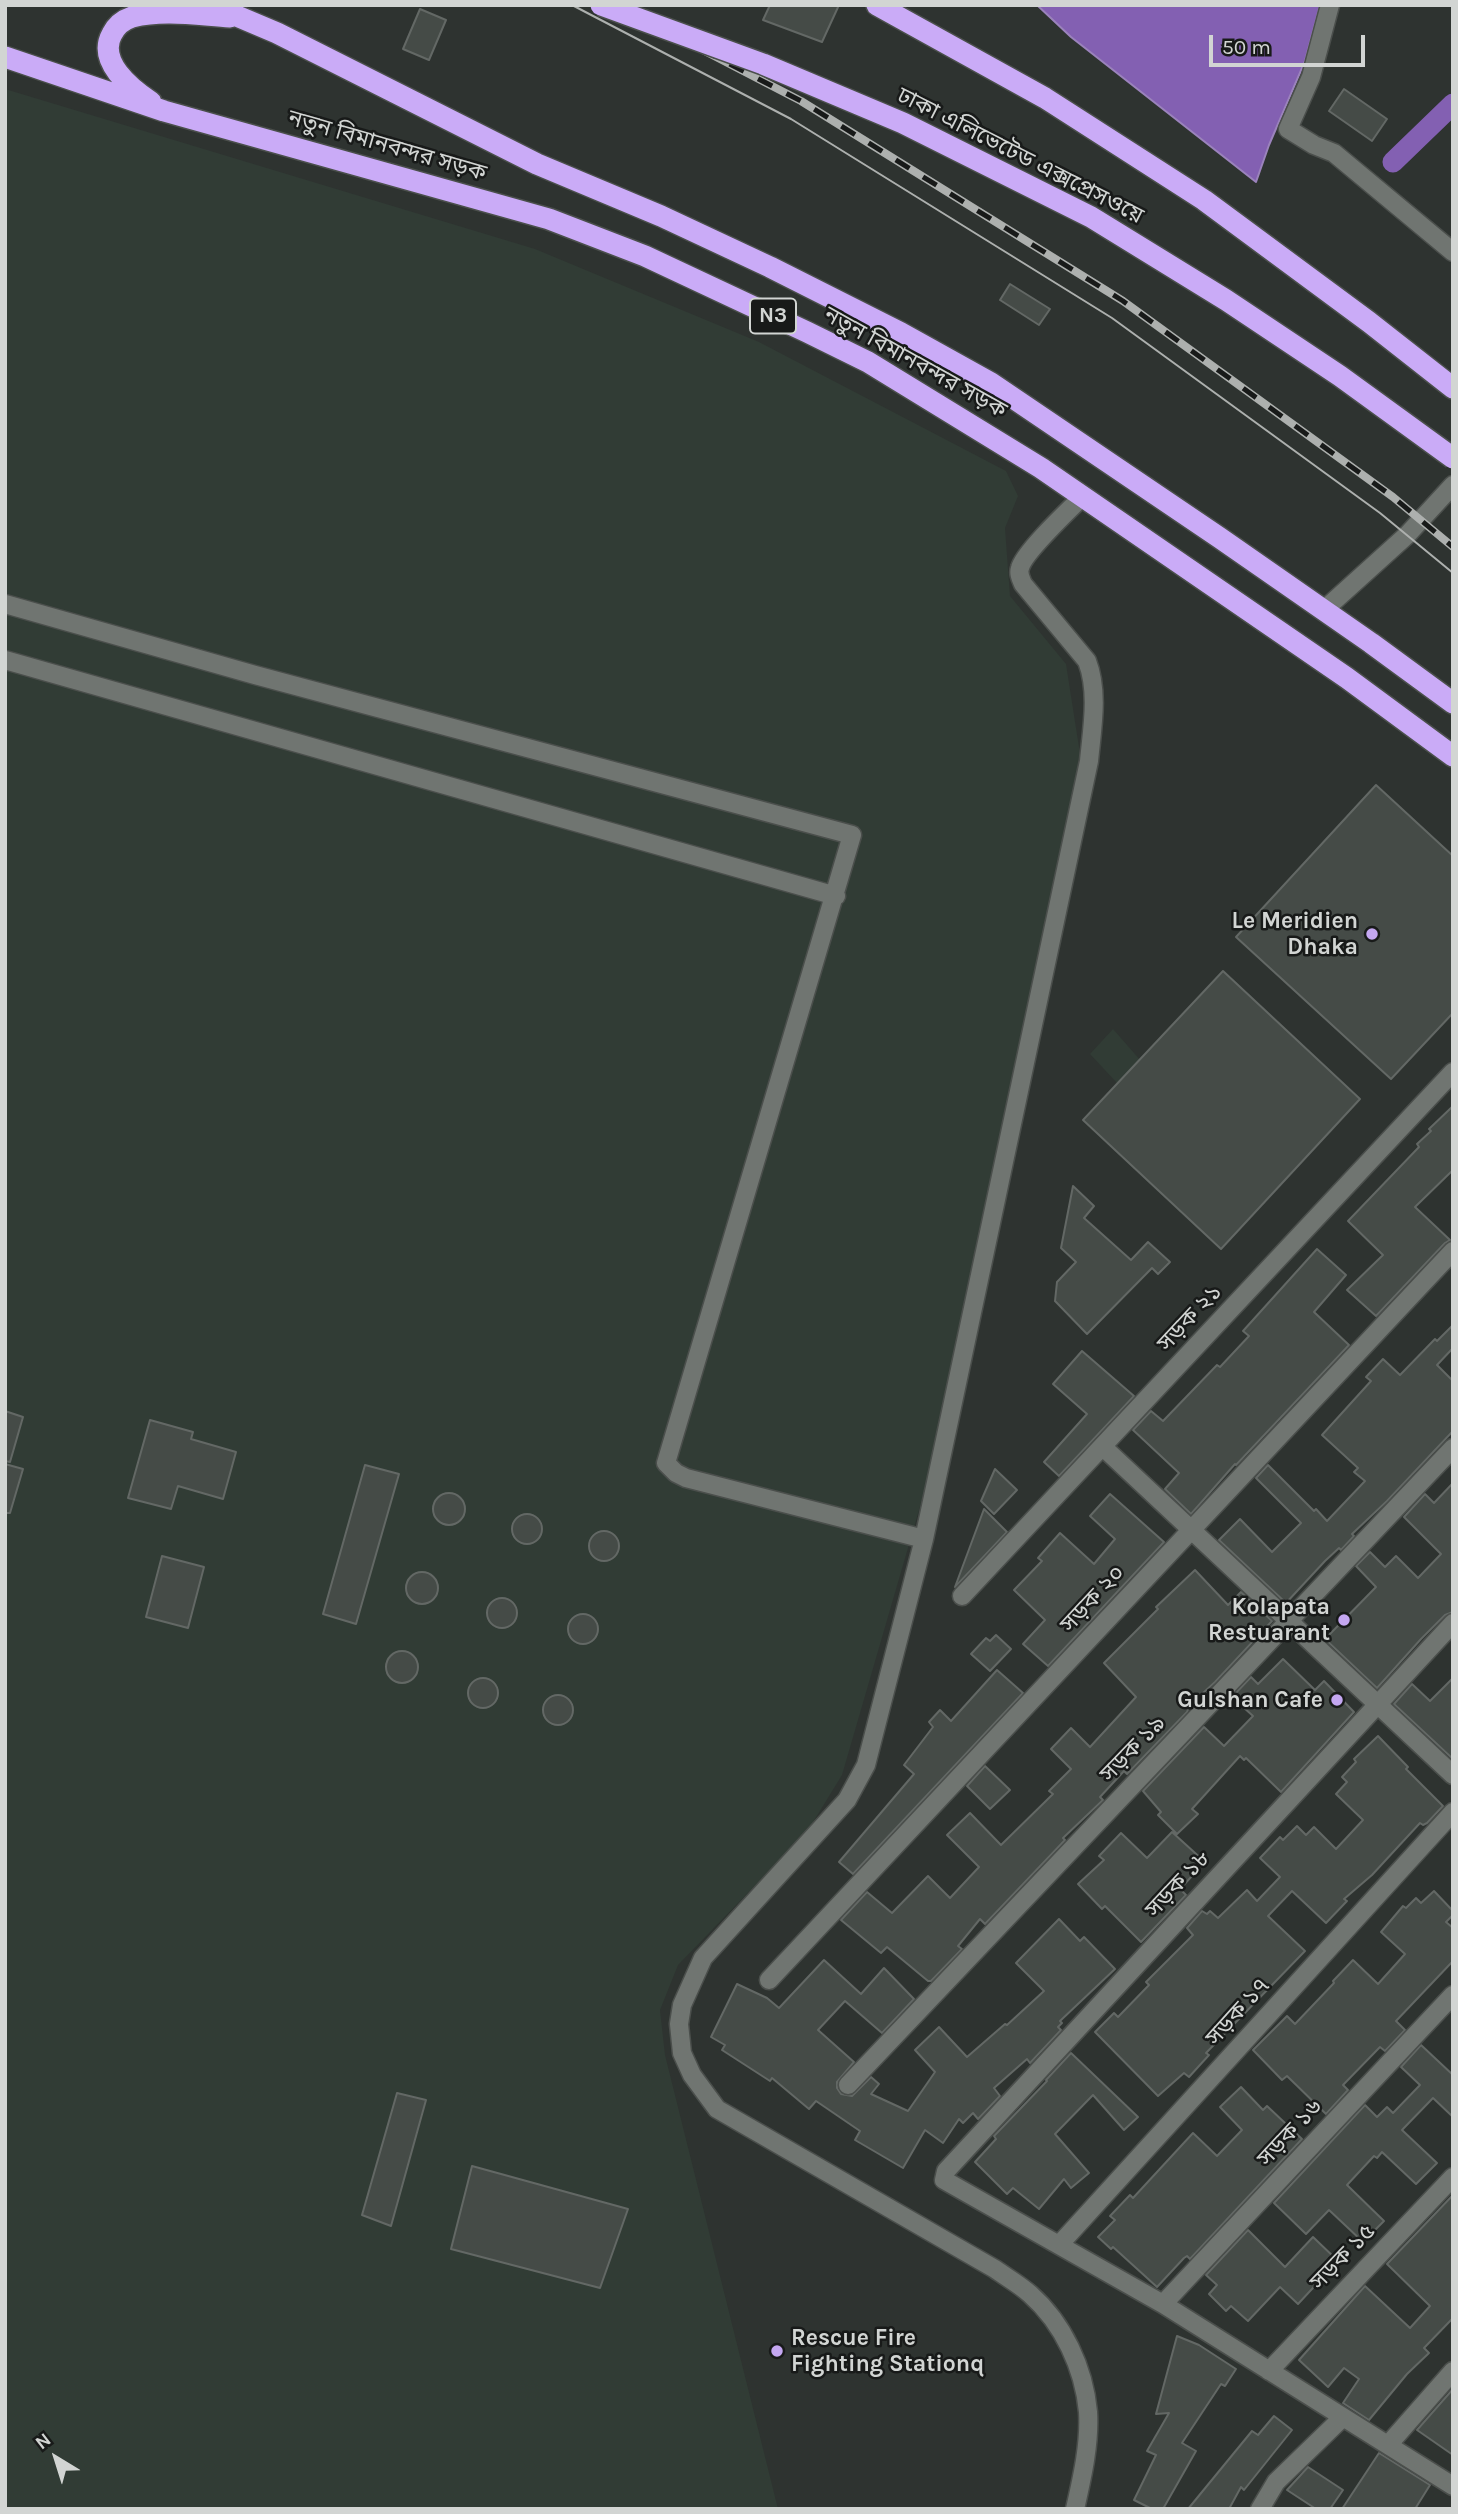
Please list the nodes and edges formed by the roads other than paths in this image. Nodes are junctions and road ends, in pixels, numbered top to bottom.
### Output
1 (211, 5) edge
2 (601, 5) edge
3 (877, 5) edge
4 (1330, 5) edge
5 (242, 18) junction
6 (5, 57) edge
7 (164, 111) junction
8 (1453, 252) edge
9 (1453, 388) edge
10 (1453, 458) edge
11 (1453, 485) edge
12 (1083, 496) junction
13 (5, 604) edge
14 (1324, 610) junction
15 (5, 660) edge
16 (1453, 703) edge
17 (1453, 756) edge
18 (836, 896) junction
19 (1453, 1072) edge
20 (1453, 1251) edge
21 (1102, 1447) junction
22 (1453, 1448) edge
23 (1192, 1530) junction
24 (924, 1539) junction
25 (962, 1596) dead end
26 (1288, 1621) junction
27 (1453, 1623) edge
28 (1377, 1704) junction
29 (1453, 1775) edge
30 (1453, 1812) edge
31 (769, 1980) dead end
32 (1453, 1995) edge
33 (848, 2085) dead end
34 (1453, 2177) edge
35 (1059, 2245) junction
36 (1164, 2304) junction
37 (1269, 2371) junction
38 (1453, 2371) edge
39 (1343, 2417) junction
40 (1388, 2445) junction
41 (1453, 2486) edge
42 (1075, 2509) edge
43 (1260, 2509) edge

1 - 5 highway, নতুন বিমানবন্দর সড়ক / N3
2 - 10 highway, ঢাকা এলিভেটেড এক্সপ্রেসওয়ে, bridge
3 - 9 highway
4 - 8 street
5 - 7 highway
5 - 14 highway, নতুন বিমানবন্দর সড়ক / N3
6 - 7 highway, নতুন বিমানবন্দর সড়ক / N3
7 - 12 highway, নতুন বিমানবন্দর সড়ক / N3
11 - 14 street
12 - 17 highway, নতুন বিমানবন্দর সড়ক / N3
12 - 24 street
13 - 18 street
14 - 16 highway, নতুন বিমানবন্দর সড়ক / N3
15 - 18 street
18 - 24 street
19 - 21 street, সড়ক ২১
20 - 23 street, সড়ক ২০
21 - 23 street
21 - 25 street, সড়ক ২১
22 - 26 street, সড়ক ১৯
23 - 26 street
23 - 31 street, সড়ক ২০
24 - 42 street
26 - 28 street
26 - 33 street, সড়ক ১৯
27 - 28 street, সড়ক ১৮
28 - 29 street
28 - 35 street, সড়ক ১৮
30 - 35 street, সড়ক ১৭
32 - 36 street, সড়ক ১৬
34 - 37 street, সড়ক ১৫
35 - 36 street
36 - 37 street
37 - 39 street
38 - 40 street
39 - 40 street
39 - 43 street
40 - 41 street

